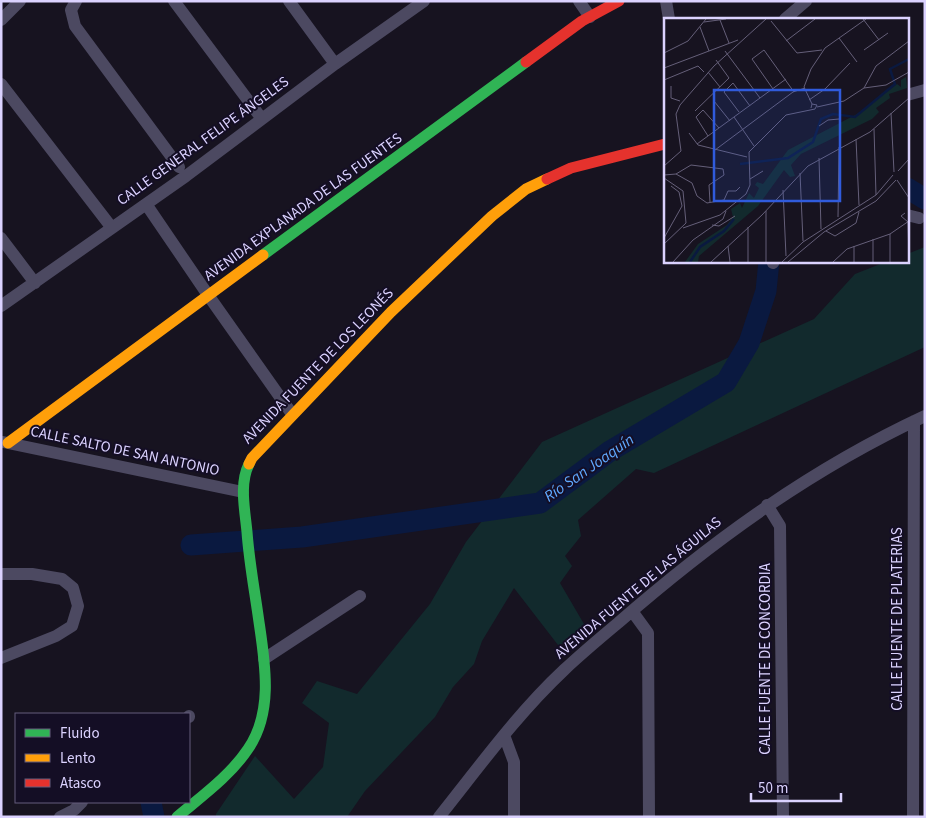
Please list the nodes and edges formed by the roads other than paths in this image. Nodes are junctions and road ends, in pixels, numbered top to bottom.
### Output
1 (20, 1) edge
2 (76, 1) edge
3 (174, 1) edge
4 (289, 1) edge
5 (424, 1) edge
6 (579, 1) edge
7 (619, 1) edge
8 (666, 1) edge
9 (806, 1) edge
10 (590, 17) junction
11 (669, 18) edge
12 (786, 18) edge
13 (1, 20) edge
14 (336, 64) junction
15 (1, 84) edge
16 (925, 90) edge
17 (908, 95) edge
18 (262, 119) junction
19 (664, 144) edge
20 (179, 167) dead end
21 (146, 204) junction
22 (112, 228) junction
23 (1, 238) edge
24 (35, 282) junction
25 (208, 296) junction
26 (1, 306) edge
27 (292, 414) junction
28 (919, 419) edge
29 (4, 442) edge
30 (243, 492) junction
31 (767, 505) junction
32 (1, 574) edge
33 (360, 596) dead end
34 (632, 611) junction
35 (1, 658) edge
36 (264, 659) junction
37 (504, 735) junction
38 (81, 803) edge
39 (60, 817) edge
40 (177, 817) edge
41 (439, 817) edge
42 (514, 817) edge
43 (649, 817) edge
44 (783, 817) edge
45 (913, 817) edge

1 - 13 street
2 - 20 street
3 - 18 street
4 - 14 street
5 - 14 street, CALLE GENERAL FELIPE ÁNGELES
6 - 10 street
7 - 10 street, AVENIDA EXPLANADA DE LAS FUENTES
8 - 11 street
9 - 12 street
10 - 25 street, AVENIDA EXPLANADA DE LAS FUENTES
14 - 18 street, CALLE GENERAL FELIPE ÁNGELES
15 - 22 street
16 - 17 street
18 - 21 street, CALLE GENERAL FELIPE ÁNGELES
19 - 27 street, AVENIDA FUENTE DE LOS LEONÉS
21 - 22 street, CALLE GENERAL FELIPE ÁNGELES
21 - 25 street
22 - 24 street, CALLE GENERAL FELIPE ÁNGELES
23 - 24 street
24 - 26 street, CALLE GENERAL FELIPE ÁNGELES
25 - 27 street
25 - 29 street, AVENIDA EXPLANADA DE LAS FUENTES
27 - 30 street, AVENIDA FUENTE DE LOS LEONÉS
28 - 31 street, AVENIDA FUENTE DE LAS ÁGUILAS
28 - 45 street, CALLE FUENTE DE PLATERIAS
29 - 30 street, CALLE SALTO DE SAN ANTONIO
30 - 36 street, AVENIDA FUENTE DE LOS LEONÉS
31 - 34 street, AVENIDA FUENTE DE LAS ÁGUILAS
31 - 44 street, CALLE FUENTE DE CONCORDIA
32 - 35 street
33 - 36 street
34 - 37 street, AVENIDA FUENTE DE LAS ÁGUILAS
34 - 43 street
36 - 40 street, AVENIDA FUENTE DE LOS LEONÉS
37 - 41 street, AVENIDA FUENTE DE LAS ÁGUILAS
37 - 42 street
38 - 39 street

